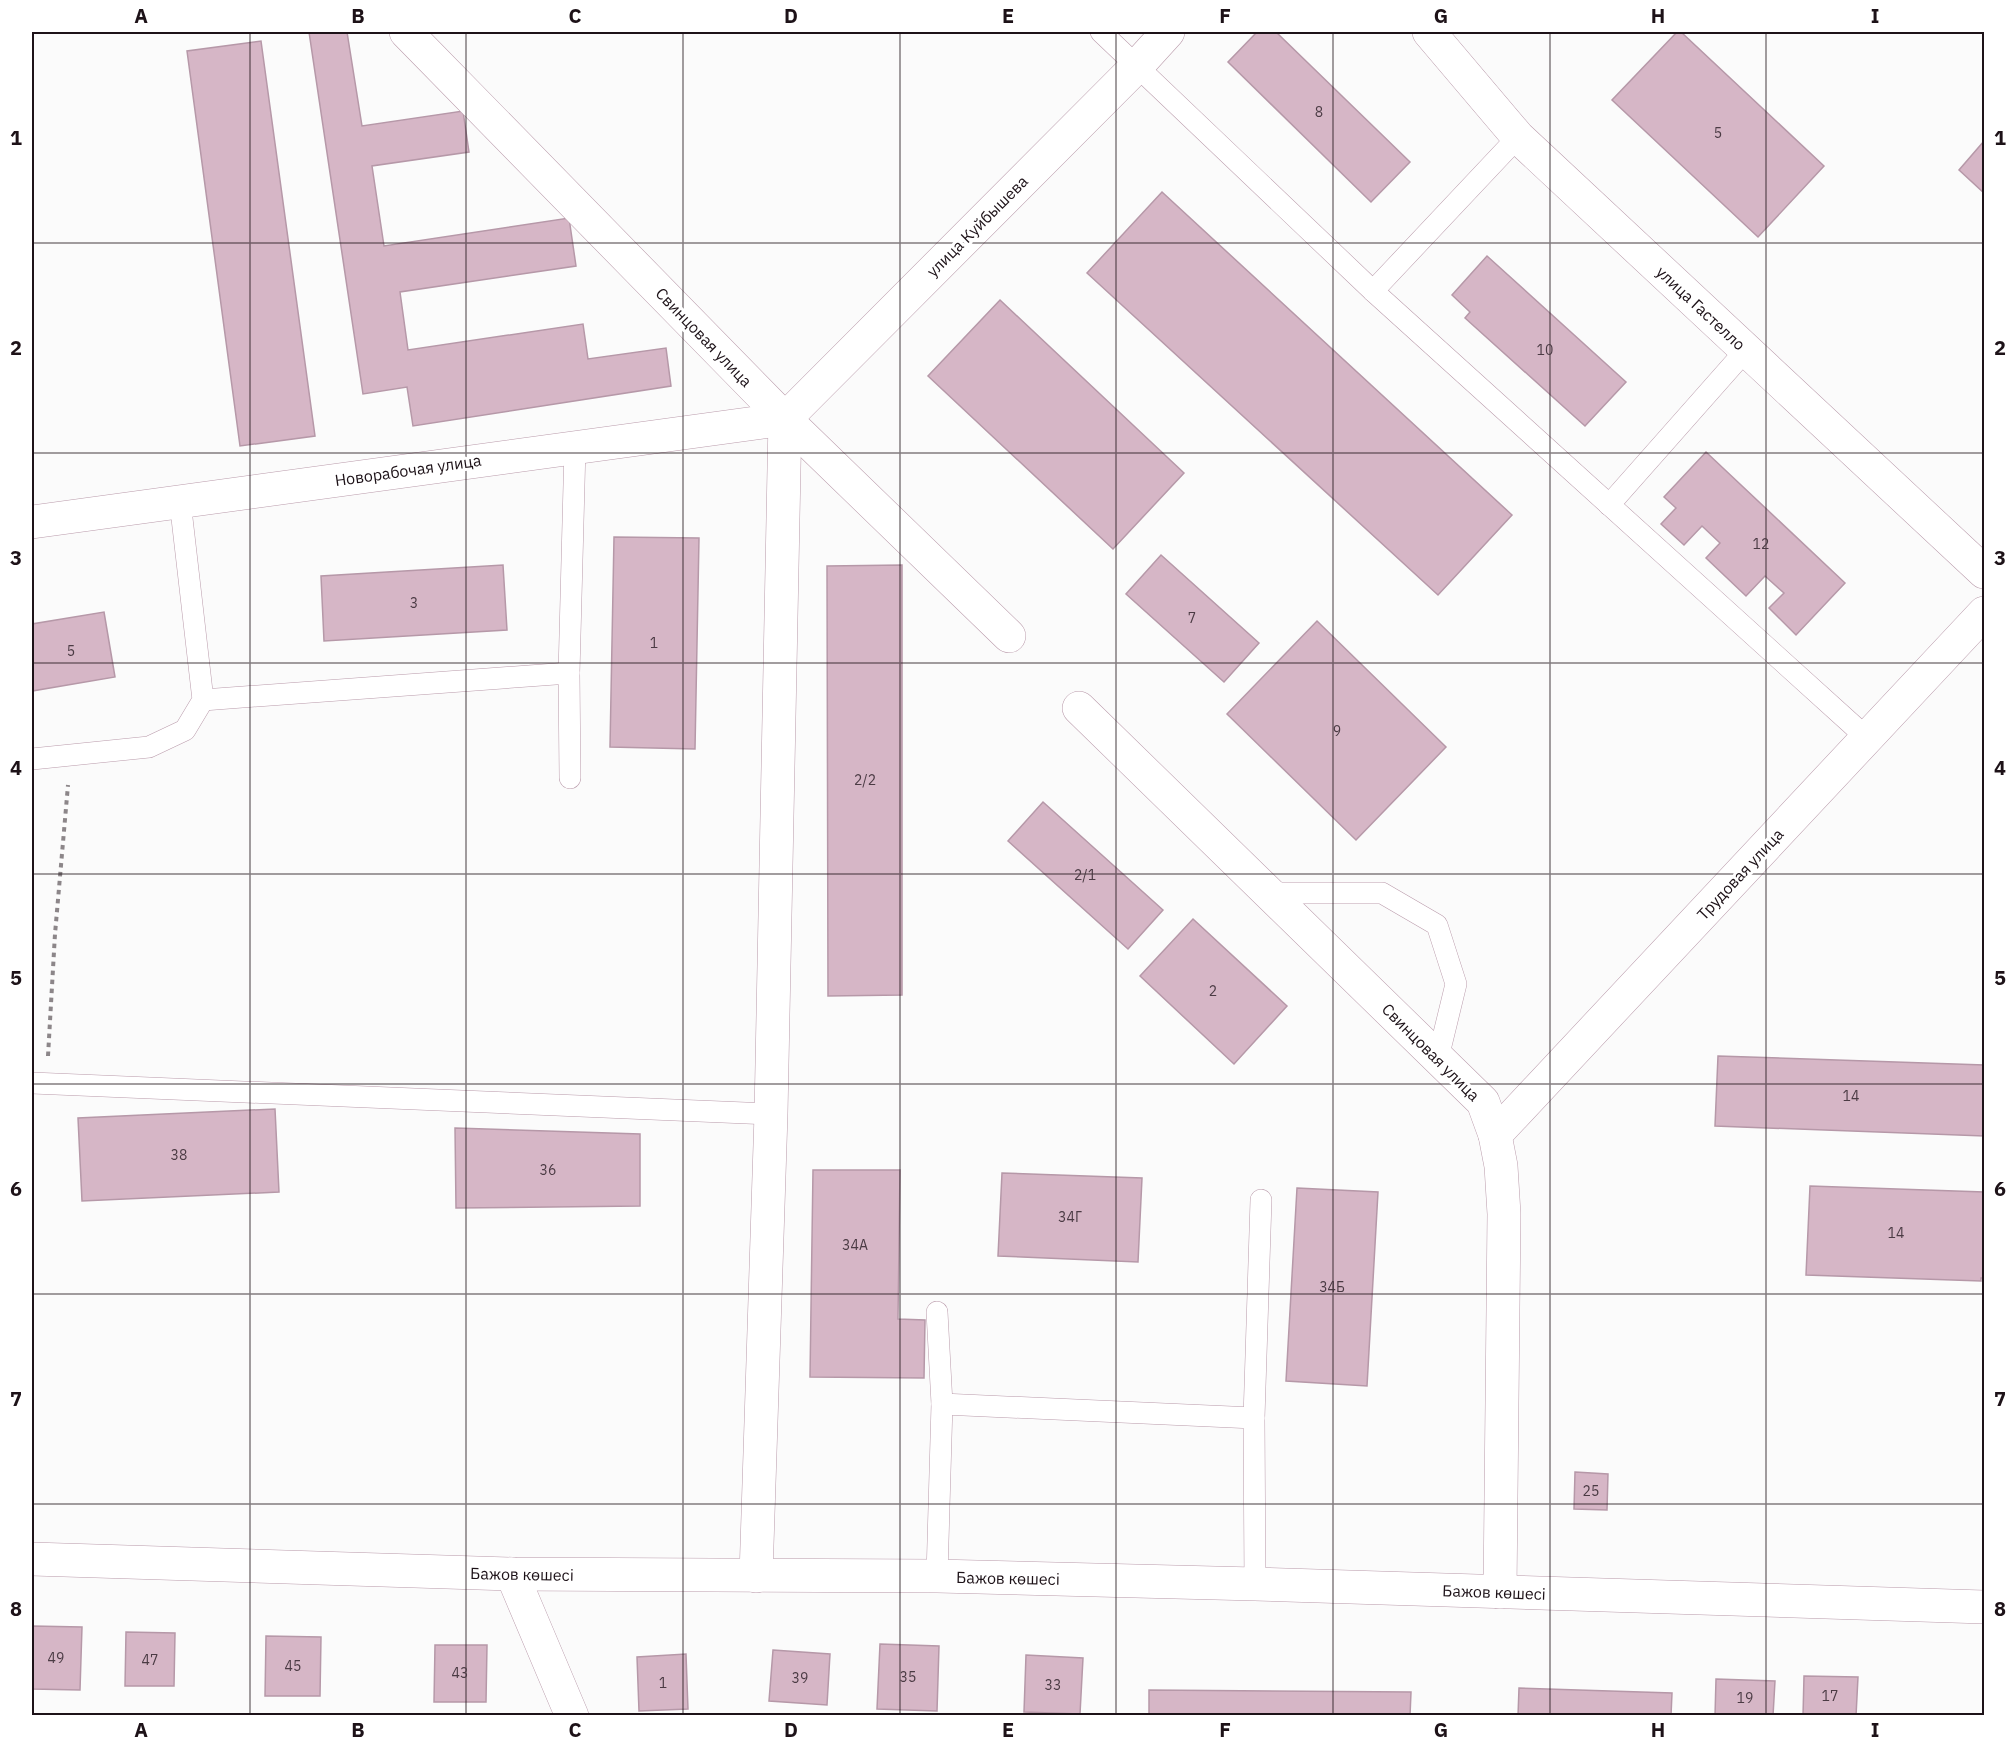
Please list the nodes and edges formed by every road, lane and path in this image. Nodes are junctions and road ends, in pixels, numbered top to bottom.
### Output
1 (406, 32) edge
2 (1101, 32) edge
3 (1168, 32) edge
4 (1429, 32) edge
5 (1138, 64) junction
6 (1518, 137) junction
7 (1373, 291) junction
8 (1746, 350) junction
9 (785, 419) junction
10 (575, 447) junction
11 (180, 501) junction
12 (1609, 505) junction
13 (32, 522) edge
14 (1984, 572) edge
15 (1984, 613) edge
16 (1009, 636) dead end
17 (570, 673) junction
18 (203, 700) junction
19 (1079, 708) dead end
20 (1867, 738) junction
21 (71, 755) junction
22 (32, 759) edge
23 (570, 778) dead end
24 (1269, 893) junction
25 (1438, 1058) junction
26 (39, 1083) edge
27 (771, 1114) junction
28 (1496, 1135) junction
29 (1261, 1200) dead end
30 (937, 1312) dead end
31 (942, 1404) junction
32 (1254, 1418) junction
33 (32, 1559) edge
34 (513, 1574) junction
35 (756, 1576) junction
36 (937, 1576) junction
37 (1255, 1584) junction
38 (1500, 1592) junction
39 (1984, 1607) edge
40 (572, 1716) edge

1 - 9 street, Свинцовая улица
2 - 5 lane
3 - 5 street, улица Куйбышева
4 - 6 street, улица Гастелло
5 - 7 lane
5 - 9 street, улица Куйбышева
6 - 7 lane
6 - 8 street, улица Гастелло
7 - 12 lane
8 - 12 lane
8 - 14 street, улица Гастелло
9 - 10 street, Новорабочая улица
9 - 16 street, Свинцовая улица
9 - 27 street
10 - 11 street, Новорабочая улица
10 - 17 lane
11 - 13 street, Новорабочая улица
11 - 18 lane
12 - 20 lane
15 - 20 street, Трудовая улица
17 - 18 lane
17 - 23 lane
18 - 21 lane
19 - 24 street, Свинцовая улица
20 - 28 street, Трудовая улица
21 - 22 lane
21 - 26 path
24 - 25 street, Свинцовая улица
24 - 25 lane
25 - 28 street, Свинцовая улица
26 - 27 lane
27 - 35 street
28 - 38 street, Свинцовая улица
29 - 32 lane
30 - 31 lane
31 - 32 lane
31 - 36 lane
32 - 37 lane
33 - 34 street, Бажов көшесі
34 - 35 street, Бажов көшесі
34 - 40 street
35 - 36 street, Бажов көшесі
36 - 37 street, Бажов көшесі
37 - 38 street, Бажов көшесі
38 - 39 street, Бажов көшесі

